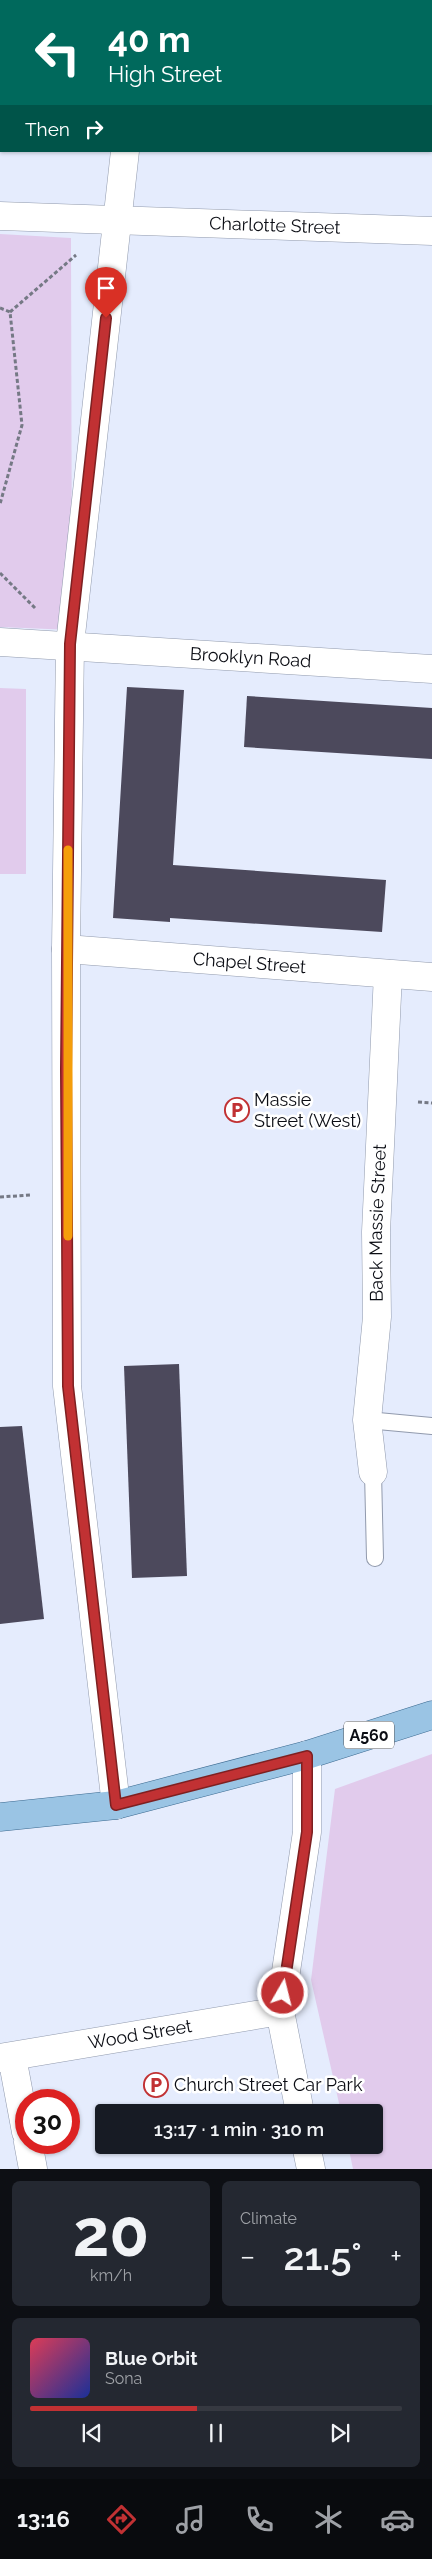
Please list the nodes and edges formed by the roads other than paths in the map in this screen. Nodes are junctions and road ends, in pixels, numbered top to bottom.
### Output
1 (125, 152) edge
2 (0, 216) edge
3 (117, 221) junction
4 (432, 231) edge
5 (0, 642) edge
6 (70, 644) junction
7 (432, 668) edge
8 (66, 949) junction
9 (388, 974) junction
10 (432, 977) edge
11 (367, 1420) junction
12 (432, 1426) edge
13 (373, 1472) joint
14 (375, 1558) dead end
15 (432, 1715) edge
16 (307, 1756) junction
17 (116, 1805) junction
18 (0, 1817) edge
19 (280, 2011) junction
20 (6, 2058) edge
21 (15, 2091) edge
22 (298, 2104) edge
23 (30, 2154) edge
24 (308, 2154) edge
25 (33, 2169) edge
26 (311, 2169) edge

1 - 3 street
2 - 3 street, Charlotte Street
3 - 4 street, Charlotte Street
3 - 6 street
5 - 6 street, Brooklyn Road
6 - 7 street, Brooklyn Road
6 - 8 street
8 - 9 street, Chapel Street
8 - 17 street
9 - 10 street, Chapel Street
9 - 11 street, Back Massie Street
11 - 12 lane
11 - 13 street, Back Massie Street
13 - 14 lane
15 - 16 main road, A560
16 - 17 main road, A560
16 - 19 street
17 - 18 main road, A560
19 - 20 street, Wood Street
19 - 22 street
20 - 21 street
23 - 25 street
24 - 26 street

